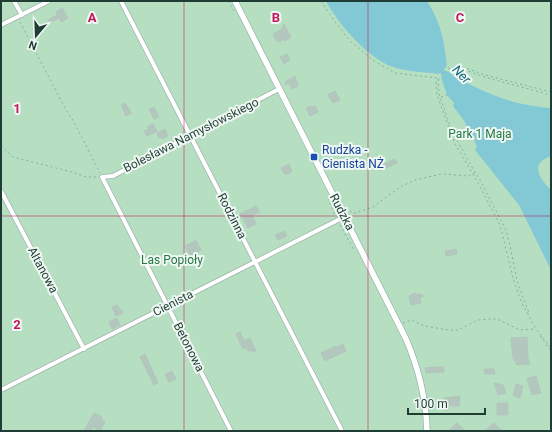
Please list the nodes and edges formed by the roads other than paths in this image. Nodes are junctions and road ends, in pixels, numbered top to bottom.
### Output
1 (14, 1) edge
2 (49, 1) edge
3 (121, 1) edge
4 (234, 1) edge
5 (20, 16) junction
6 (1, 25) edge
7 (280, 89) junction
8 (190, 136) junction
9 (102, 177) joint
10 (1, 190) edge
11 (344, 217) junction
12 (255, 261) junction
13 (168, 306) junction
14 (84, 349) junction
15 (1, 390) edge
16 (231, 431) edge
17 (342, 431) edge
18 (427, 431) edge

1 - 5 street
2 - 5 street
3 - 8 street, Rodzinna
4 - 7 street, Rudzka
5 - 6 street
7 - 8 street, Bolesława Namysłowskiego
7 - 11 street, Rudzka
8 - 9 street, Bolesława Namysłowskiego
8 - 12 street, Rodzinna
9 - 13 street, Betonowa
10 - 14 street, Altanowa
11 - 12 street, Cienista
11 - 18 street, Rudzka
12 - 13 street, Cienista
12 - 17 street, Rodzinna
13 - 14 street, Cienista
13 - 16 street, Betonowa
14 - 15 street, Cienista

